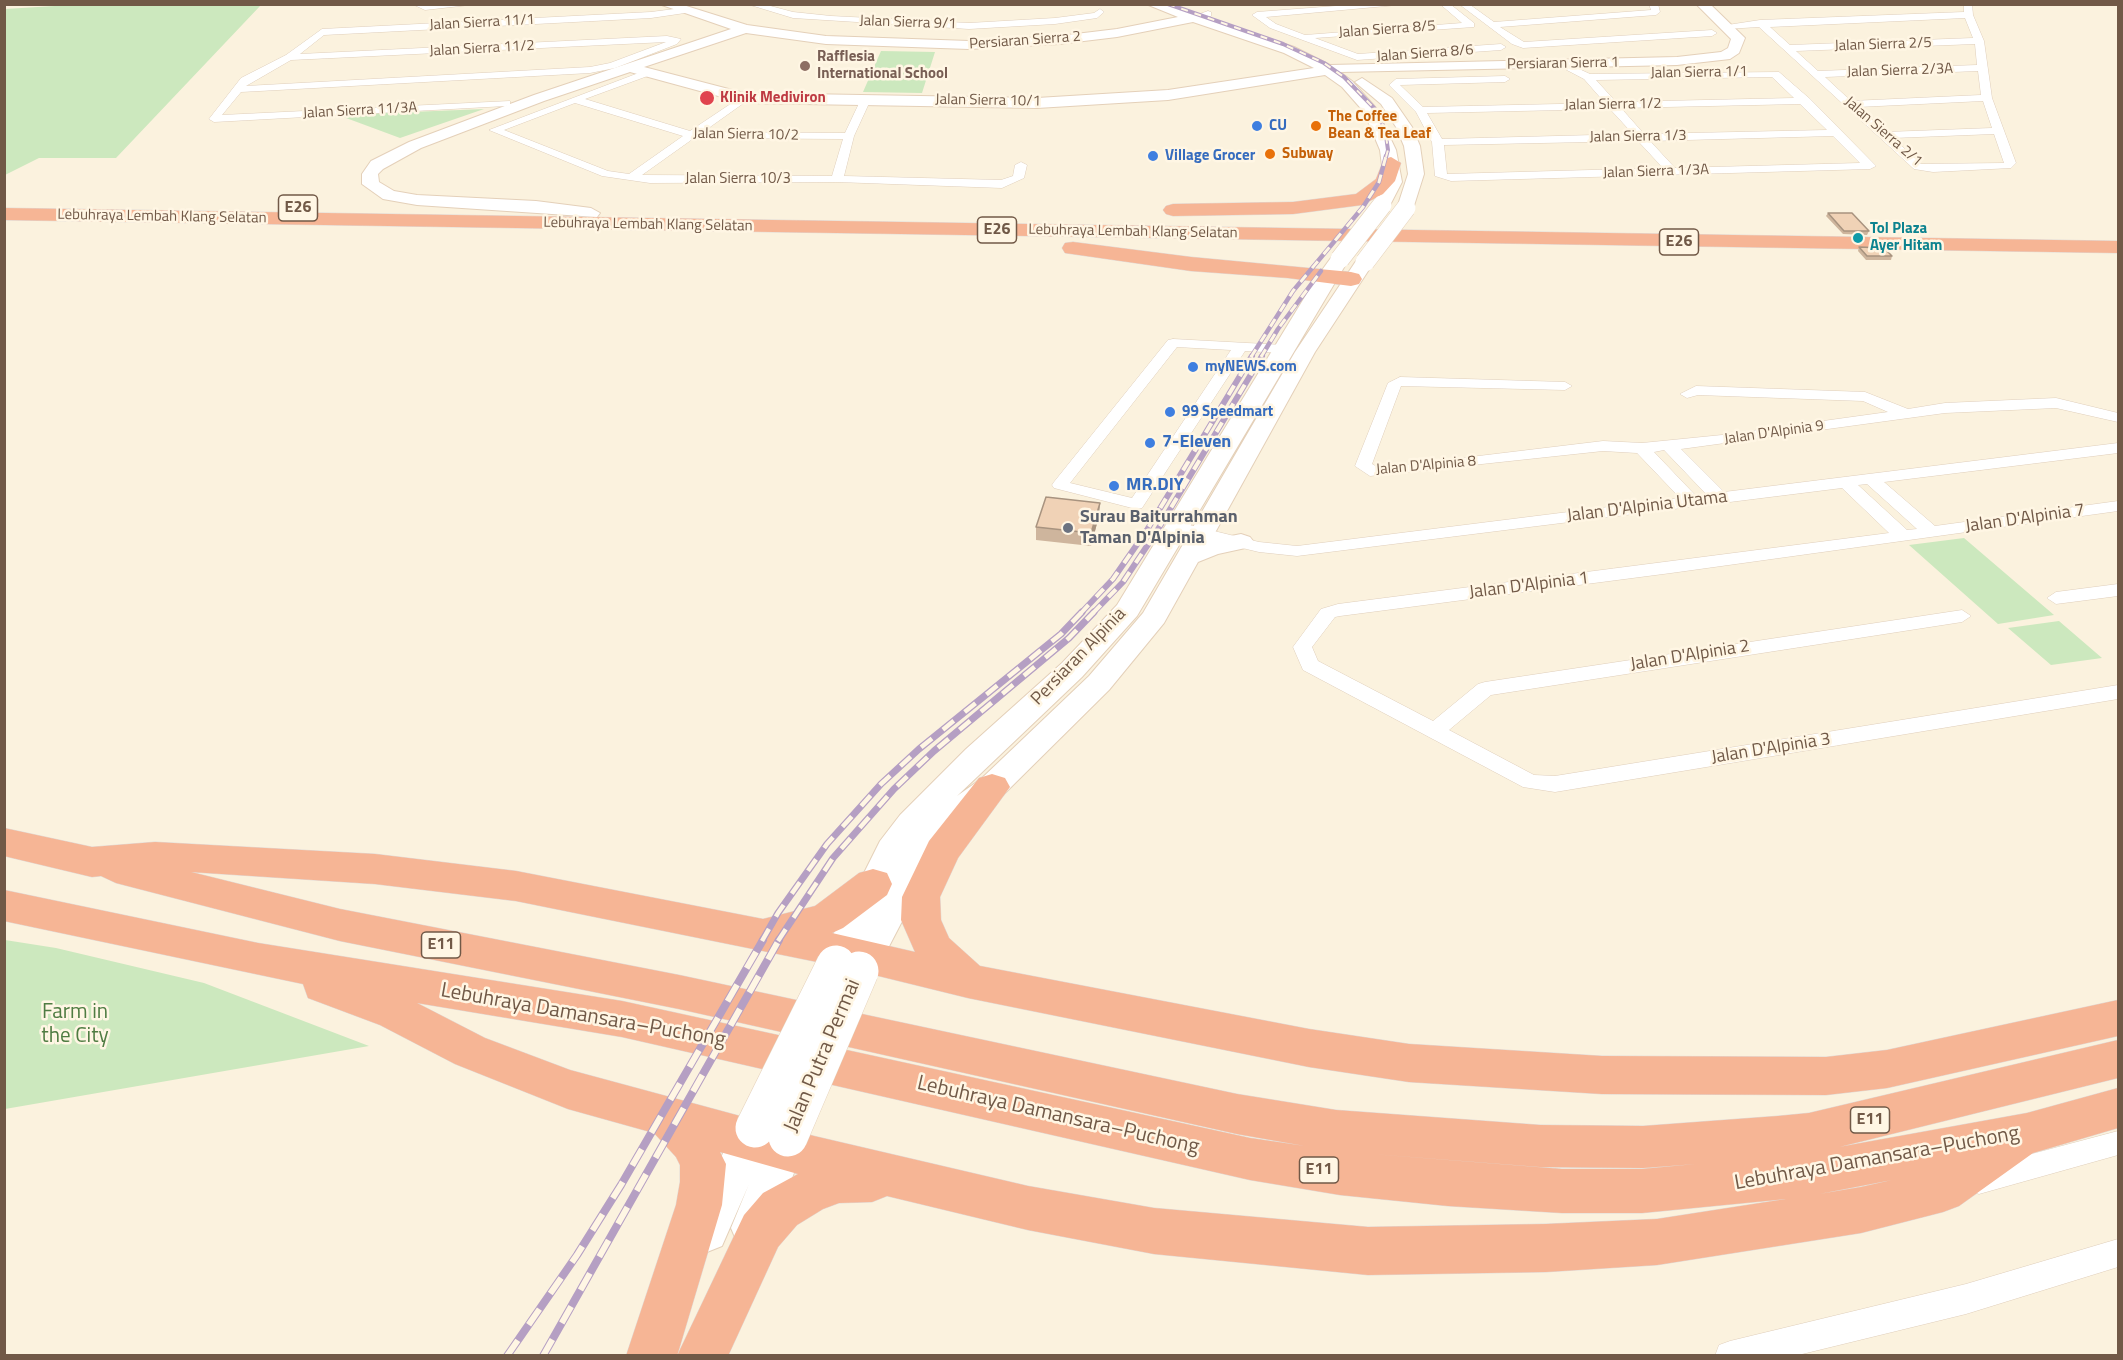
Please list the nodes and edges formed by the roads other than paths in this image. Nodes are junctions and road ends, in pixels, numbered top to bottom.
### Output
1 (474, 4) edge
2 (665, 4) edge
3 (751, 4) edge
4 (1081, 4) edge
5 (1152, 4) edge
6 (1178, 4) edge
7 (1404, 4) edge
8 (1444, 4) edge
9 (1463, 4) edge
10 (1700, 5) edge
11 (418, 6) edge
12 (1322, 7) edge
13 (1652, 9) edge
14 (1852, 9) dead end
15 (1968, 10) edge
16 (682, 11) junction
17 (1208, 14) junction
18 (1193, 18) junction
19 (1869, 18) junction
20 (1760, 23) junction
21 (471, 24) junction
22 (1491, 24) junction
23 (1726, 26) junction
24 (745, 29) junction
25 (1478, 30) junction
26 (1712, 33) dead end
27 (1303, 36) junction
28 (1979, 41) junction
29 (1788, 48) junction
30 (289, 57) junction
31 (630, 68) junction
32 (1984, 68) junction
33 (1584, 70) junction
34 (649, 72) junction
35 (1348, 74) junction
36 (1817, 74) junction
37 (1292, 75) junction
38 (446, 78) junction
39 (1505, 79) dead end
40 (238, 89) junction
41 (744, 98) junction
42 (1987, 98) junction
43 (866, 99) junction
44 (576, 100) junction
45 (1806, 102) junction
46 (506, 103) dead end
47 (1849, 104) junction
48 (1612, 105) junction
49 (1420, 110) junction
50 (1997, 131) junction
51 (1837, 134) junction
52 (691, 135) junction
53 (1883, 135) junction
54 (849, 136) junction
55 (1640, 136) junction
56 (1438, 142) junction
57 (1391, 163) junction
58 (1021, 165) dead end
59 (1671, 171) junction
60 (631, 178) junction
61 (837, 179) junction
62 (4, 196) edge
63 (4, 204) edge
64 (95, 205) junction
65 (1121, 211) dead end
66 (1155, 211) dead end
67 (591, 213) junction
68 (4, 214) edge
69 (174, 217) junction
70 (925, 217) junction
71 (501, 223) junction
72 (4, 224) edge
73 (2118, 235) edge
74 (2118, 247) edge
75 (1333, 268) junction
76 (1288, 271) junction
77 (1358, 271) junction
78 (1314, 301) junction
79 (1241, 346) junction
80 (1284, 349) junction
81 (1565, 386) dead end
82 (1687, 394) dead end
83 (1906, 414) junction
84 (2118, 417) edge
85 (1668, 445) junction
86 (1642, 448) junction
87 (2118, 448) edge
88 (1870, 478) junction
89 (1844, 481) junction
90 (1720, 498) junction
91 (1892, 498) junction
92 (1692, 501) junction
93 (1865, 501) junction
94 (2118, 506) edge
95 (1177, 527) junction
96 (1931, 532) junction
97 (1203, 533) junction
98 (1903, 536) junction
99 (1246, 543) junction
100 (2118, 590) edge
101 (2056, 598) dead end
102 (1962, 616) dead end
103 (1085, 676) junction
104 (2118, 692) edge
105 (1433, 732) junction
106 (992, 787) junction
107 (4, 843) edge
108 (92, 862) junction
109 (873, 884) junction
110 (4, 905) edge
111 (760, 935) junction
112 (258, 960) junction
113 (850, 961) junction
114 (968, 981) junction
115 (2118, 1018) edge
116 (2118, 1059) edge
117 (2118, 1108) edge
118 (670, 1119) junction
119 (2026, 1134) junction
120 (769, 1138) junction
121 (2118, 1143) edge
122 (904, 1179) junction
123 (1943, 1190) junction
124 (2118, 1252) edge
125 (651, 1356) edge
126 (702, 1356) edge
127 (1730, 1356) edge

1 - 11 street
2 - 16 main road, Persiaran Sierra 2
3 - 4 street, Jalan Sierra 9/1
5 - 18 main road
6 - 17 main road
7 - 12 street
8 - 25 street
9 - 22 street
10 - 23 main road, Persiaran Sierra 1
12 - 27 street, Jalan Sierra 8/6
13 - 22 street
14 - 19 street
15 - 19 street
15 - 28 street, Jalan Sierra 2/1
16 - 21 street, Jalan Sierra 11/1
16 - 24 main road, Persiaran Sierra 2
17 - 18 street, Persiaran Sierra 2
17 - 35 main road
18 - 24 main road, Persiaran Sierra 2
18 - 35 main road
19 - 20 street
20 - 23 street
20 - 29 street, Jalan Sierra 2/1
21 - 30 street, Jalan Sierra 11/1
21 - 38 street
22 - 26 street
23 - 33 main road, Persiaran Sierra 1
24 - 31 main road
25 - 27 street, Jalan Sierra 8/5
25 - 27 street, Jalan Sierra 8/6
28 - 29 street, Jalan Sierra 2/5
28 - 32 street, Jalan Sierra 2/1
29 - 36 street, Jalan Sierra 2/1
30 - 38 street, Jalan Sierra 11/2
30 - 40 street
31 - 34 main road, Jalan Sierra 10/1
31 - 67 main road
32 - 36 street, Jalan Sierra 2/3A
32 - 42 street, Jalan Sierra 2/1
33 - 35 main road, Persiaran Sierra 1
33 - 45 street, Jalan Sierra 1/1
33 - 48 street
34 - 41 main road, Jalan Sierra 10/1
34 - 44 street
35 - 37 main road, Jalan Sierra 10/1
35 - 37 main road
35 - 57 main road
35 - 77 main road, bridge
36 - 47 street, Jalan Sierra 2/1
37 - 43 main road, Jalan Sierra 10/1
38 - 38 street, Jalan Sierra 11/2
38 - 40 street
38 - 40 street, Jalan Sierra 11/3A
38 - 46 street, Jalan Sierra 11/3A
39 - 49 street
41 - 43 main road, Jalan Sierra 10/1
41 - 52 street
42 - 47 street
42 - 50 street, Jalan Sierra 2/1
43 - 54 street
44 - 52 street, Jalan Sierra 10/2
44 - 60 street, Jalan Sierra 10/3
45 - 48 street, Jalan Sierra 1/2
45 - 51 street
47 - 53 street, Jalan Sierra 2/1
48 - 49 street, Jalan Sierra 1/2
48 - 55 street
49 - 56 street
50 - 53 street
50 - 53 street, Jalan Sierra 2/1
51 - 55 street, Jalan Sierra 1/3
51 - 59 street, Jalan Sierra 1/3A
52 - 54 street, Jalan Sierra 10/2
52 - 60 street
54 - 61 street
55 - 56 street, Jalan Sierra 1/3
55 - 59 street
56 - 59 street, Jalan Sierra 1/3A
57 - 66 highway
57 - 75 main road, bridge
58 - 61 street, Jalan Sierra 10/3
60 - 61 street, Jalan Sierra 10/3
62 - 64 highway
63 - 64 highway, Lebuhraya Lembah Klang Selatan / E26
64 - 67 highway, Lebuhraya Lembah Klang Selatan / E26
65 - 70 highway
67 - 70 highway, Lebuhraya Lembah Klang Selatan / E26
68 - 69 highway, Lebuhraya Lembah Klang Selatan / E26
69 - 71 highway, Lebuhraya Lembah Klang Selatan / E26
69 - 72 highway
70 - 73 highway, Lebuhraya Lembah Klang Selatan / E26
71 - 74 highway, Lebuhraya Lembah Klang Selatan / E26
71 - 76 highway
75 - 76 highway
75 - 77 highway
75 - 78 main road, Persiaran Alpinia
76 - 78 highway
77 - 97 main road, Persiaran Alpinia
78 - 80 main road, Persiaran Alpinia
79 - 79 street
79 - 80 street
80 - 95 main road, Persiaran Alpinia
81 - 86 street, Jalan D'Alpinia 8
82 - 83 street, Jalan D'Alpinia 9
83 - 84 street, Jalan D'Alpinia 9
83 - 85 street, Jalan D'Alpinia 9
85 - 86 street, Jalan D'Alpinia 9
85 - 90 street
86 - 92 street
87 - 88 street, Jalan D'Alpinia Utama
88 - 89 street, Jalan D'Alpinia Utama
88 - 91 street
89 - 90 street, Jalan D'Alpinia Utama
89 - 93 street
90 - 92 street, Jalan D'Alpinia Utama
91 - 93 street
91 - 96 street
92 - 99 street, Jalan D'Alpinia Utama
93 - 98 street
94 - 96 street, Jalan D'Alpinia 7
95 - 97 street
95 - 103 main road, Persiaran Alpinia
96 - 98 street, Jalan D'Alpinia 1
97 - 99 main road
97 - 99 main road
97 - 103 main road, Persiaran Alpinia
98 - 105 street, Jalan D'Alpinia 1
100 - 101 street
102 - 105 street, Jalan D'Alpinia 2
103 - 106 main road, Persiaran Alpinia
103 - 109 main road, Persiaran Alpinia
104 - 105 street, Jalan D'Alpinia 3
106 - 113 main road, Jalan Putra Permai
106 - 114 highway
107 - 108 highway, Lebuhraya Damansara–Puchong
108 - 111 highway
108 - 116 highway, Lebuhraya Damansara–Puchong / E11
109 - 111 highway
109 - 113 main road, Persiaran Alpinia
110 - 112 highway, Lebuhraya Damansara–Puchong / E11
111 - 113 highway
112 - 118 highway
112 - 119 highway, Lebuhraya Damansara–Puchong / E11
113 - 114 highway
113 - 120 main road, Jalan Putra Permai, bridge
114 - 115 highway
117 - 119 highway, Lebuhraya Damansara–Puchong / E11
118 - 120 highway
118 - 125 highway
119 - 123 highway
120 - 122 highway
120 - 125 main road, Jalan Putra Permai
120 - 126 main road, Jalan Putra Permai
121 - 123 street
122 - 123 highway
122 - 126 highway
124 - 127 street

